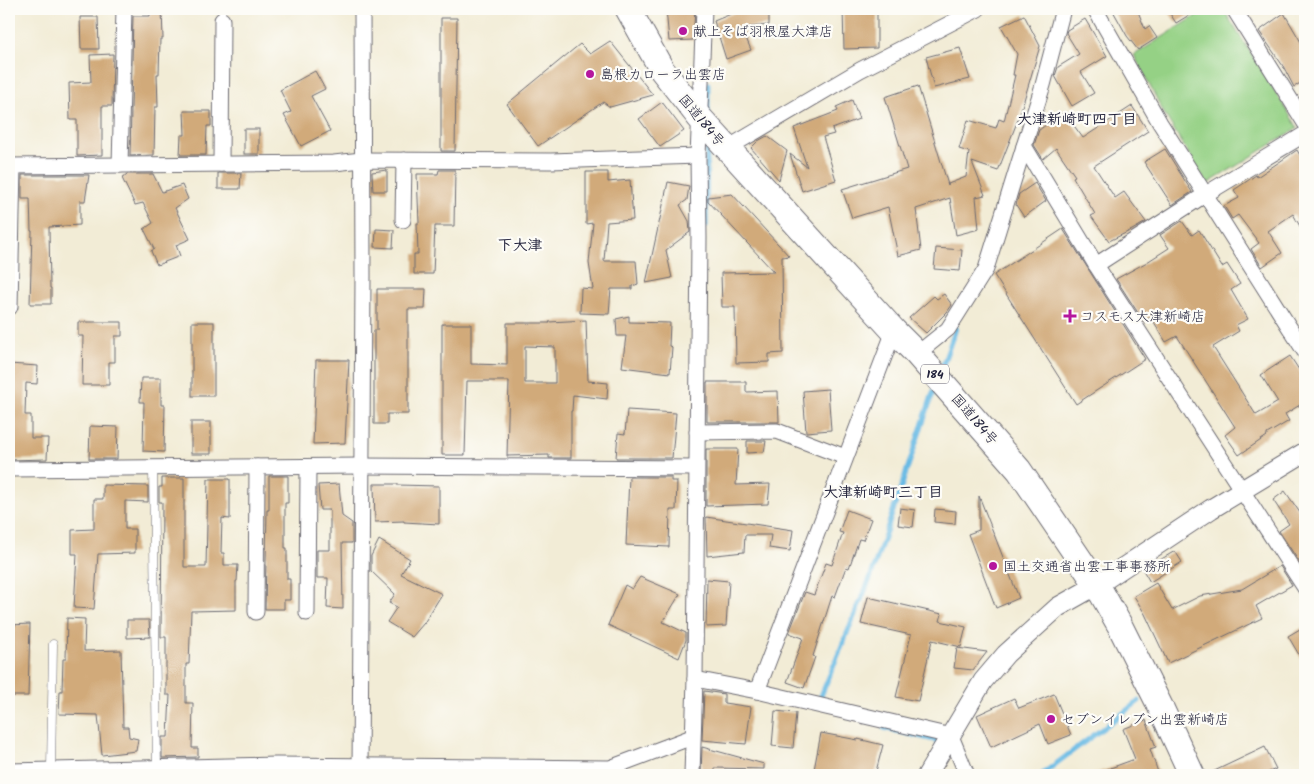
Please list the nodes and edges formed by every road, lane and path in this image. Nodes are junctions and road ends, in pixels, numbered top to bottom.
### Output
1 (124, 9) edge
2 (362, 9) edge
3 (628, 9) edge
4 (704, 9) edge
5 (978, 9) edge
6 (1063, 9) edge
7 (1095, 9) edge
8 (1234, 9) edge
9 (222, 13) edge
10 (699, 117) junction
11 (1305, 123) edge
12 (1305, 134) edge
13 (1024, 146) junction
14 (726, 149) junction
15 (698, 156) junction
16 (362, 160) junction
17 (404, 160) junction
18 (222, 164) junction
19 (120, 165) junction
20 (11, 166) edge
21 (1206, 194) junction
22 (403, 220) dead end
23 (1096, 265) junction
24 (10, 307) edge
25 (894, 331) junction
26 (1305, 352) edge
27 (917, 354) junction
28 (697, 432) junction
29 (1305, 452) edge
30 (845, 457) junction
31 (361, 466) junction
32 (257, 467) junction
33 (308, 467) junction
34 (153, 468) junction
35 (696, 468) junction
36 (9, 470) edge
37 (1243, 490) junction
38 (1097, 585) junction
39 (1305, 588) edge
40 (256, 612) dead end
41 (307, 613) dead end
42 (53, 644) dead end
43 (695, 679) junction
44 (757, 691) junction
45 (951, 736) junction
46 (692, 737) junction
47 (158, 768) junction
48 (51, 770) junction
49 (9, 771) edge
50 (360, 771) edge
51 (491, 772) edge
52 (555, 772) edge
53 (71, 773) edge
54 (692, 775) edge
55 (927, 775) edge
56 (967, 775) edge
57 (1192, 775) edge

1 - 19 street
2 - 16 street
3 - 10 highway, 国道184号 / 184
4 - 10 street
5 - 14 street
6 - 13 street
7 - 21 street
8 - 11 street
9 - 18 street
10 - 14 highway, 国道184号 / 184
10 - 15 street
12 - 21 street
13 - 23 street
13 - 27 street
14 - 25 highway, 国道184号 / 184
15 - 17 street
15 - 28 street
16 - 17 street
16 - 18 street
16 - 31 street
17 - 22 street
18 - 19 street
19 - 20 street
20 - 24 street
21 - 23 street
21 - 26 street
23 - 37 street
25 - 27 highway, 国道184号 / 184
25 - 30 street
27 - 38 highway, 国道184号 / 184
28 - 30 street
28 - 35 street
29 - 37 street
30 - 44 street
31 - 33 street
31 - 35 street
31 - 50 street
32 - 33 street
32 - 34 street
32 - 40 street
33 - 41 street
34 - 36 street
34 - 47 lane
35 - 43 street
37 - 38 street
37 - 39 street
38 - 45 street
38 - 57 highway, 国道184号 / 184
42 - 48 lane
43 - 44 street
43 - 46 street
44 - 45 street
45 - 55 street
45 - 56 street
46 - 52 street
46 - 54 street
47 - 50 street
47 - 53 street
48 - 49 street
48 - 53 street
50 - 51 street
51 - 52 street

